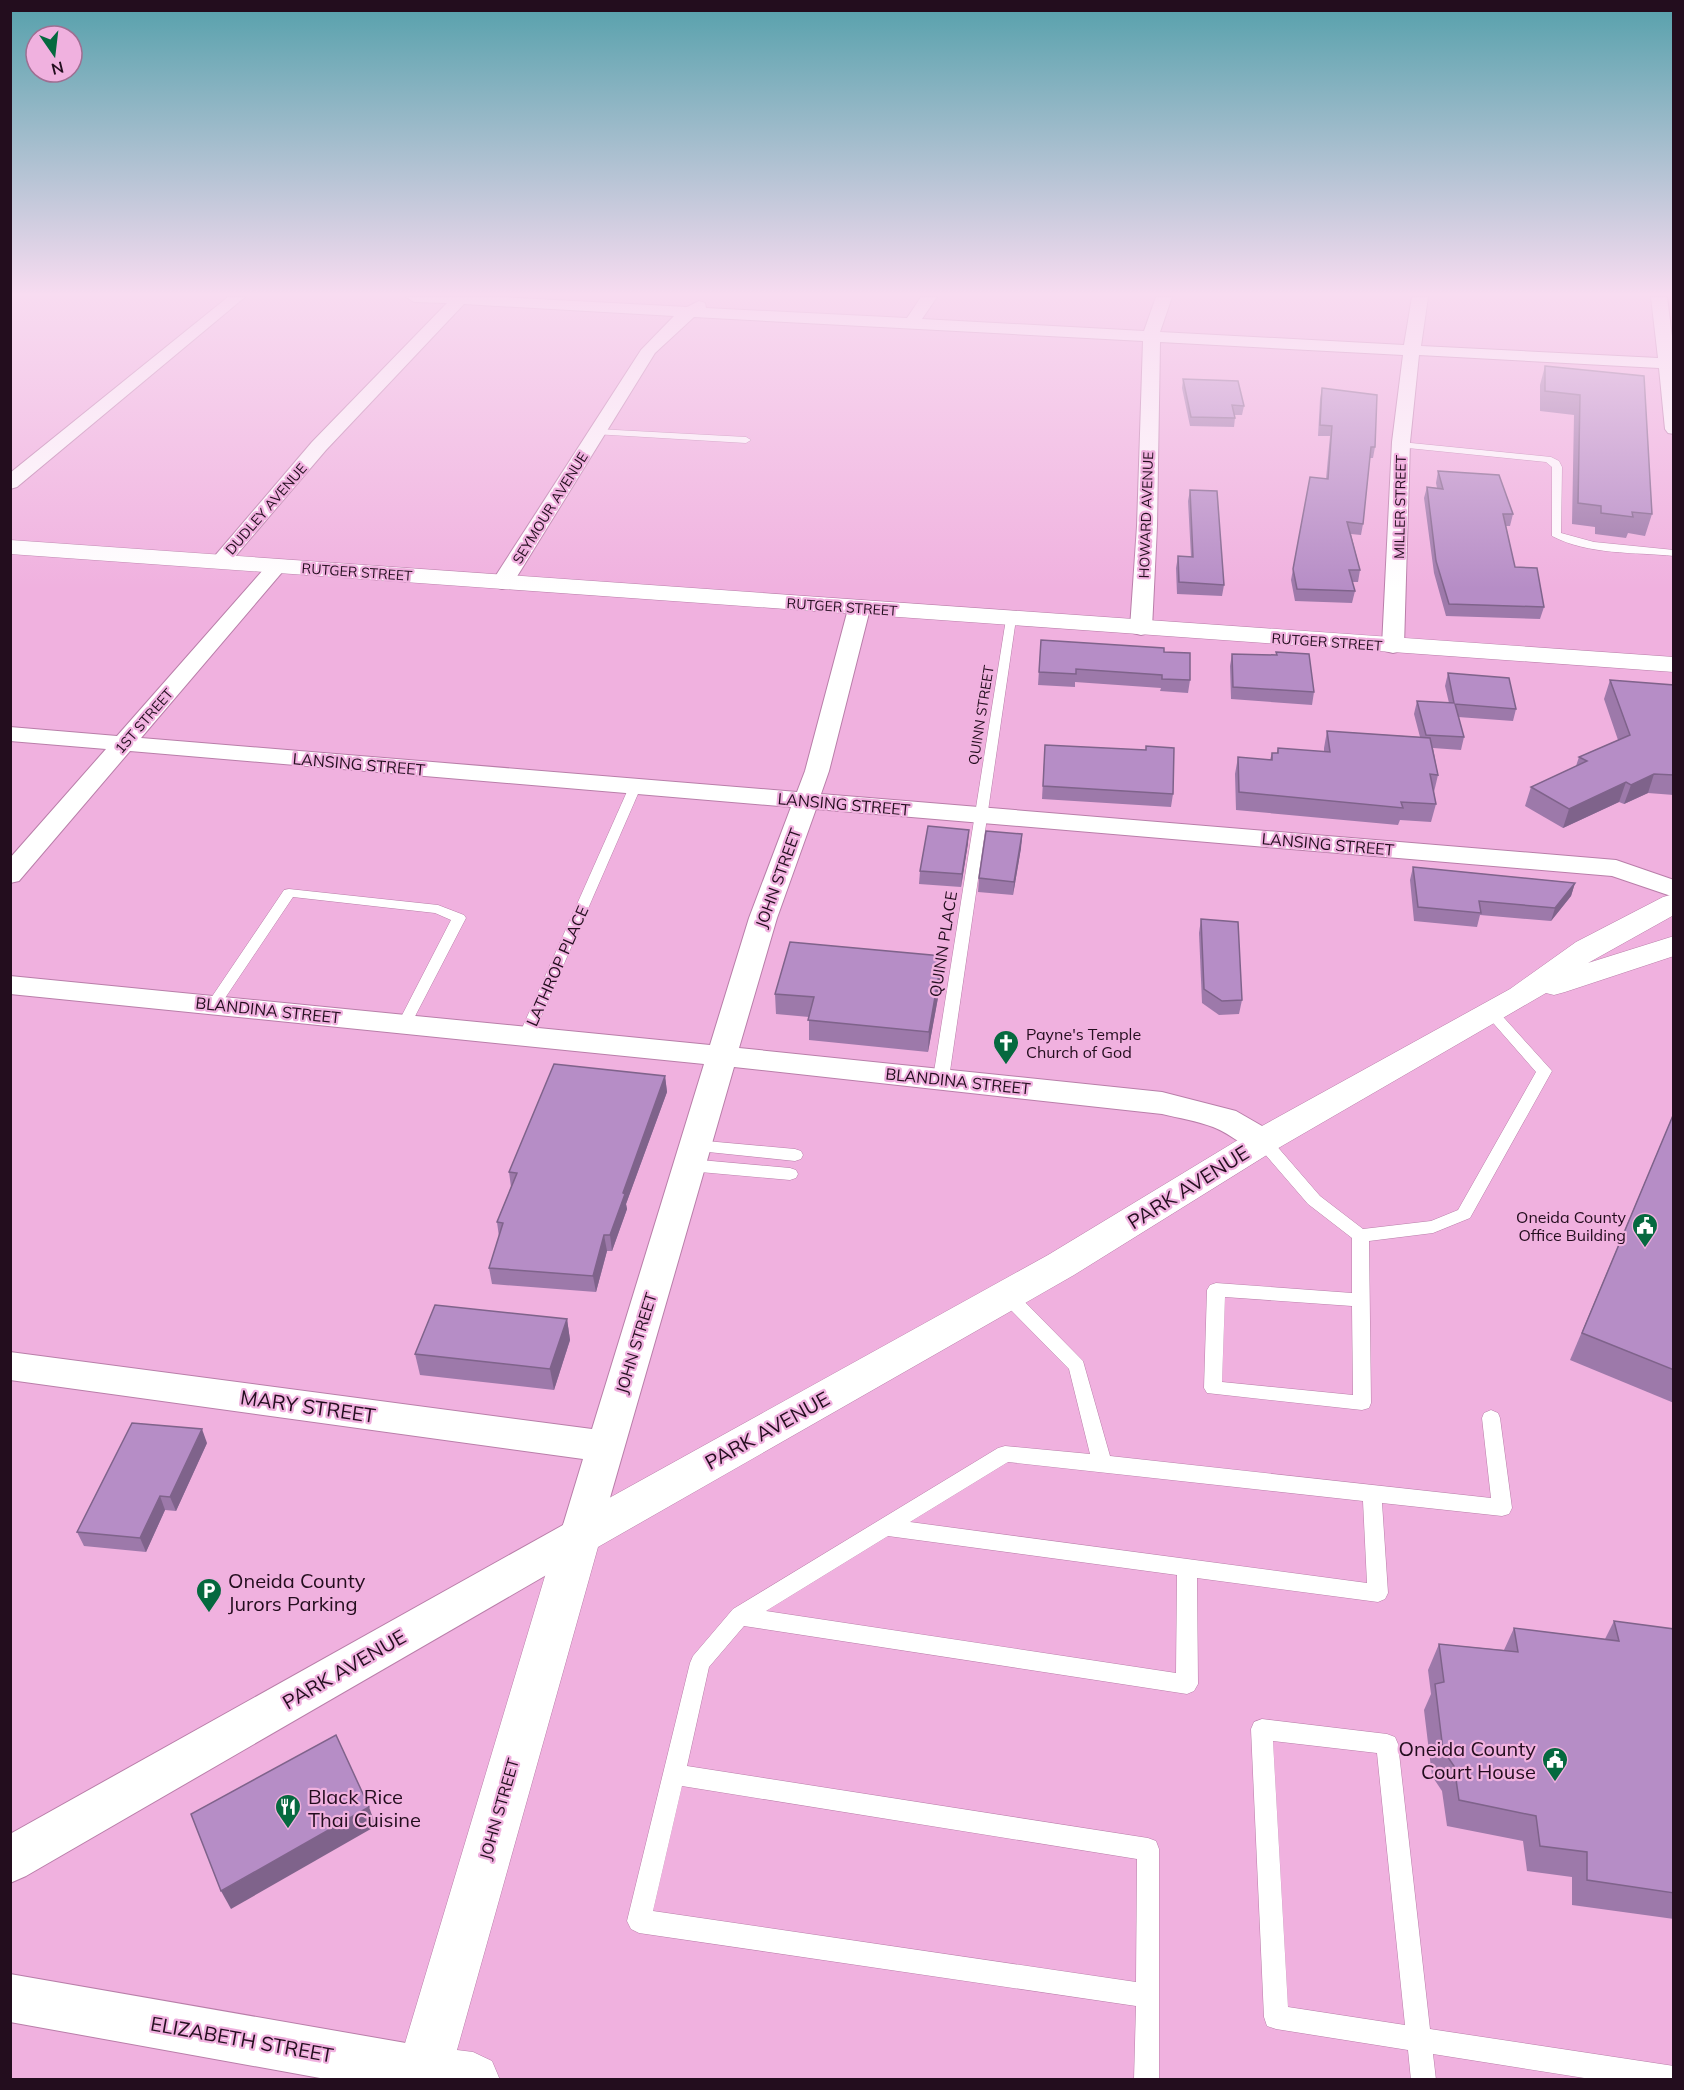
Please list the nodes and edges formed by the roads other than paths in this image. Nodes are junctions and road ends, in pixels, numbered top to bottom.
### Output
1 (118, 395) edge
2 (368, 395) edge
3 (621, 395) edge
4 (1150, 395) edge
5 (1406, 395) edge
6 (1672, 395) edge
7 (1674, 429) edge
8 (597, 432) junction
9 (746, 440) dead end
10 (1401, 445) junction
11 (10, 483) edge
12 (10, 547) edge
13 (1674, 554) edge
14 (220, 562) junction
15 (277, 566) junction
16 (502, 583) junction
17 (858, 609) junction
18 (1011, 619) junction
19 (1141, 628) junction
20 (1392, 646) junction
21 (1674, 665) edge
22 (10, 734) edge
23 (125, 744) junction
24 (635, 787) junction
25 (806, 801) junction
26 (981, 815) junction
27 (10, 875) edge
28 (1674, 889) edge
29 (1674, 903) edge
30 (1674, 945) edge
31 (10, 984) edge
32 (214, 1005) junction
33 (1507, 1005) junction
34 (405, 1023) junction
35 (526, 1035) junction
36 (646, 1048) joint
37 (722, 1056) junction
38 (941, 1078) junction
39 (1263, 1141) junction
40 (795, 1155) dead end
41 (692, 1156) junction
42 (790, 1174) dead end
43 (1360, 1236) junction
44 (1007, 1295) junction
45 (1361, 1300) junction
46 (10, 1366) edge
47 (1491, 1418) dead end
48 (604, 1446) junction
49 (1101, 1463) junction
50 (1372, 1494) junction
51 (885, 1527) junction
52 (579, 1536) junction
53 (1187, 1567) junction
54 (740, 1616) junction
55 (673, 1774) junction
56 (10, 1860) edge
57 (1148, 1996) junction
58 (10, 1998) edge
59 (1419, 2038) junction
60 (439, 2076) edge
61 (1146, 2079) edge
62 (1424, 2079) edge
63 (1674, 2079) edge

1 - 11 street
2 - 14 street, DUDLEY AVENUE
3 - 8 street, SEYMOUR AVENUE
4 - 19 street, HOWARD AVENUE
5 - 10 street, MILLER STREET
6 - 7 street
8 - 9 lane
8 - 16 street, SEYMOUR AVENUE
10 - 13 lane
10 - 20 street, MILLER STREET
12 - 14 street, RUTGER STREET
14 - 15 street, RUTGER STREET
15 - 16 street, RUTGER STREET
15 - 23 street, 1ST STREET
16 - 17 street, RUTGER STREET
17 - 18 street, RUTGER STREET
17 - 25 street, JOHN STREET
18 - 19 street, RUTGER STREET
18 - 26 lane, QUINN STREET
19 - 20 street, RUTGER STREET
20 - 21 street, RUTGER STREET
22 - 23 street, LANSING STREET
23 - 24 street, LANSING STREET
23 - 27 street, 1ST STREET
24 - 25 street, LANSING STREET
24 - 35 lane, LATHROP PLACE
25 - 26 street, LANSING STREET
25 - 37 street, JOHN STREET
26 - 28 street, LANSING STREET
26 - 38 lane, QUINN PLACE
29 - 33 street, PARK AVENUE
30 - 33 street, PARK AVENUE
31 - 32 street, BLANDINA STREET
32 - 34 street, BLANDINA STREET
32 - 34 lane
33 - 39 street, PARK AVENUE
33 - 43 lane
34 - 35 street, BLANDINA STREET
35 - 36 street, LATHROP PLACE
36 - 37 street, BLANDINA STREET
37 - 38 street, BLANDINA STREET
37 - 41 street, JOHN STREET
38 - 39 street, BLANDINA STREET
39 - 43 lane
39 - 44 street, PARK AVENUE
40 - 41 lane
41 - 42 lane
41 - 48 street, JOHN STREET
43 - 45 lane
44 - 49 lane
44 - 52 street, PARK AVENUE
45 - 45 lane
46 - 48 street, MARY STREET
47 - 50 lane
48 - 52 street, JOHN STREET
49 - 50 lane
49 - 51 lane
50 - 53 lane
51 - 53 lane
51 - 54 lane
52 - 56 street, PARK AVENUE
52 - 60 street, JOHN STREET
53 - 54 lane
54 - 55 lane
55 - 57 lane
55 - 57 lane
57 - 61 lane
58 - 60 street, ELIZABETH STREET
59 - 59 lane
59 - 62 lane
59 - 63 lane

